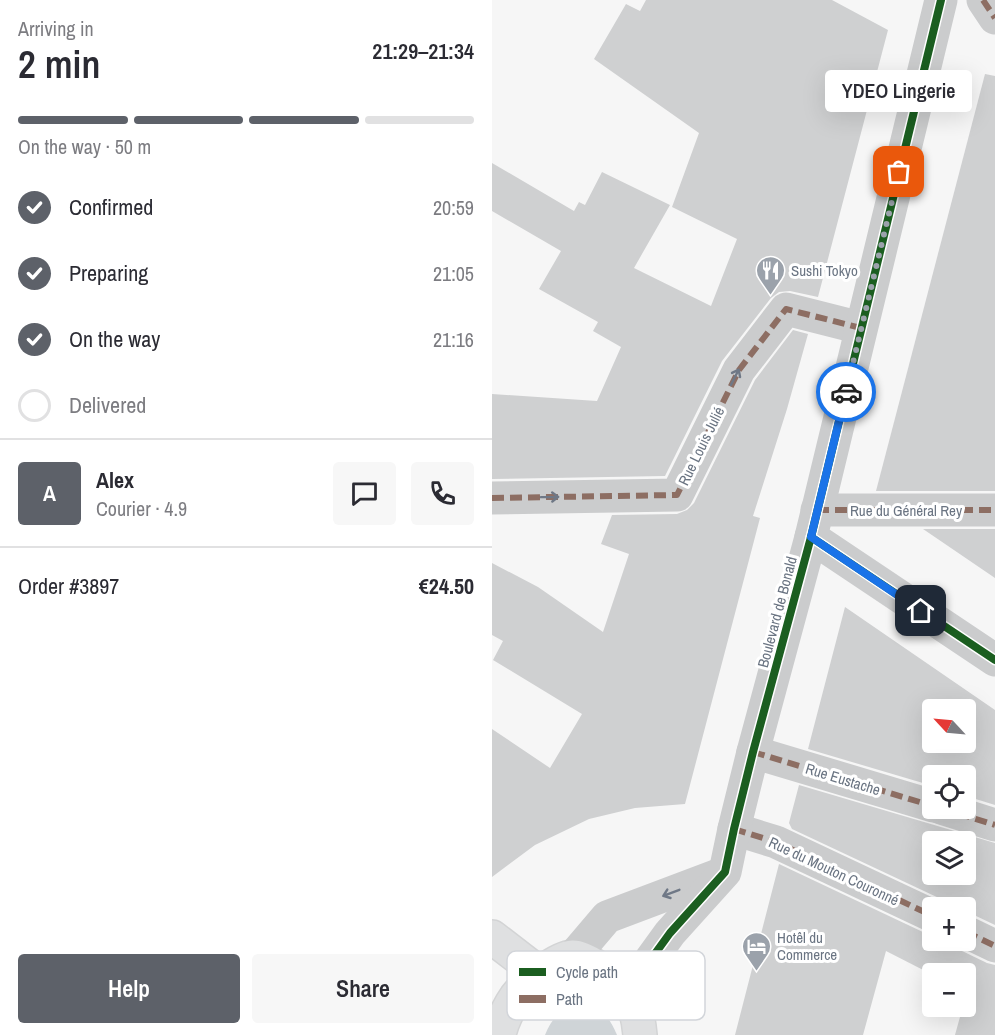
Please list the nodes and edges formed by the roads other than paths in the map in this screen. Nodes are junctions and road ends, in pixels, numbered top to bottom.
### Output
1 (941, 0) edge
2 (983, 0) edge
3 (995, 18) edge
4 (861, 328) junction
5 (492, 498) edge
6 (995, 510) edge
7 (814, 524) junction
8 (995, 660) edge
9 (753, 752) junction
10 (922, 803) edge
11 (976, 819) edge
12 (995, 825) edge
13 (734, 829) junction
14 (725, 872) junction
15 (922, 911) edge
16 (492, 937) edge
17 (976, 937) edge
18 (995, 946) edge
19 (510, 951) edge
20 (578, 951) edge
21 (657, 951) edge
22 (507, 1014) edge
23 (639, 1020) edge
24 (499, 1035) edge
25 (640, 1035) edge

1 - 4 street, Boulevard de Bonald
2 - 3 street
5 -> 4 street, Rue Louis Julié
4 - 7 street, Boulevard de Bonald
6 - 7 street, Rue du Général Rey
7 - 8 street
7 - 9 street, Boulevard de Bonald
9 - 10 street, Rue Eustache
9 - 13 street, Boulevard de Bonald
11 - 12 street
13 - 14 street, Boulevard de Bonald
13 - 15 street, Rue du Mouton Couronné
14 -> 20 street
14 - 21 street
16 - 19 main road
17 - 18 street
22 - 24 main road
23 - 25 main road

